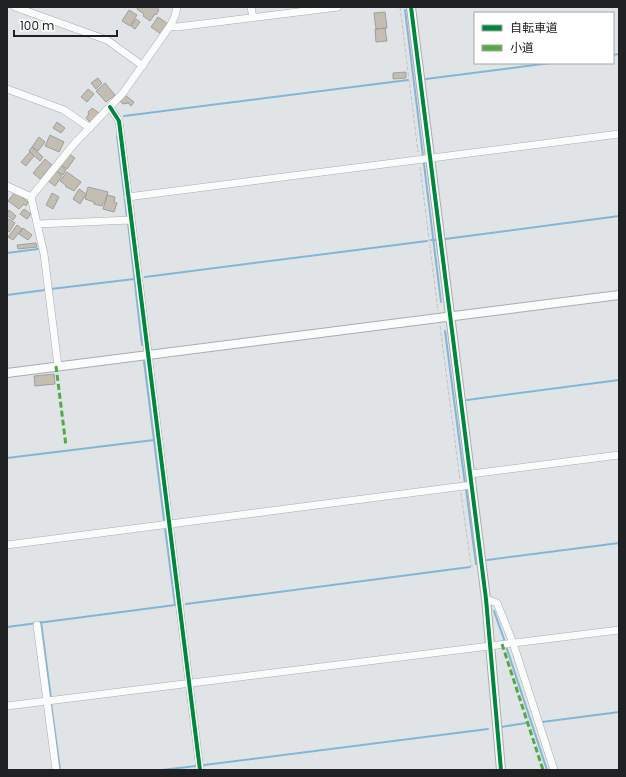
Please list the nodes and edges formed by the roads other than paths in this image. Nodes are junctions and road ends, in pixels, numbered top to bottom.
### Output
1 (15, 7) edge
2 (177, 7) edge
3 (251, 7) edge
4 (338, 7) edge
5 (412, 7) edge
6 (31, 10) edge
7 (253, 18) junction
8 (170, 26) junction
9 (143, 66) junction
10 (7, 89) edge
11 (110, 107) junction
12 (90, 128) junction
13 (619, 134) edge
14 (424, 159) junction
15 (7, 186) edge
16 (31, 197) junction
17 (128, 197) junction
18 (131, 220) junction
19 (37, 224) junction
20 (619, 295) edge
21 (450, 316) junction
22 (148, 355) junction
23 (58, 366) junction
24 (7, 373) edge
25 (619, 455) edge
26 (471, 474) junction
27 (472, 484) junction
28 (169, 524) junction
29 (7, 545) edge
30 (486, 599) junction
31 (38, 625) dead end
32 (619, 630) edge
33 (508, 644) junction
34 (490, 646) junction
35 (190, 684) junction
36 (50, 701) junction
37 (7, 706) edge
38 (56, 770) edge
39 (200, 770) edge
40 (501, 770) edge
41 (554, 770) edge

1 - 6 street
2 - 8 street
3 - 7 street
4 - 7 street
5 - 14 street
6 - 9 street
7 - 8 street
8 - 9 street
9 - 11 street
10 - 12 street
11 - 12 street
11 - 17 street
12 - 16 street
13 - 14 street
14 - 17 street
14 - 21 street
15 - 16 street
16 - 19 street
17 - 18 street
18 - 19 street
18 - 22 street
19 - 23 street
20 - 21 street
21 - 22 street
21 - 26 street
22 - 23 street
22 - 28 street
23 - 24 street
25 - 26 street
26 - 27 street
27 - 28 street
27 - 30 street
28 - 29 street
28 - 35 street
30 - 33 street
30 - 34 street
31 - 36 street
32 - 33 street
33 - 34 street
33 - 41 street
34 - 35 street
34 - 40 street
35 - 36 street
35 - 39 street
36 - 37 street
36 - 38 street

